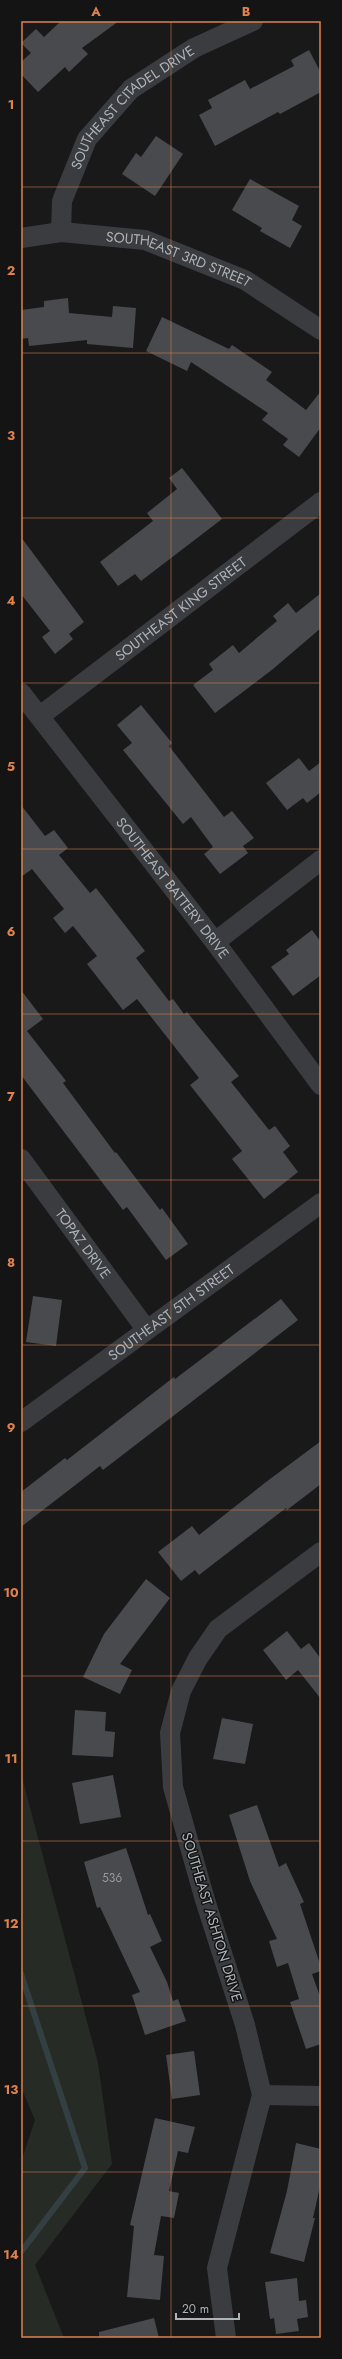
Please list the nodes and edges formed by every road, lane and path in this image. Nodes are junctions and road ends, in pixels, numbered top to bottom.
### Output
1 (253, 21) edge
2 (62, 232) junction
3 (21, 238) edge
4 (321, 330) edge
5 (321, 502) edge
6 (21, 693) edge
7 (40, 716) junction
8 (321, 860) edge
9 (216, 942) junction
10 (321, 1085) edge
11 (21, 1159) edge
12 (321, 1203) edge
13 (146, 1329) junction
14 (21, 1422) edge
15 (319, 1558) edge
16 (262, 2094) junction
17 (321, 2096) edge
18 (226, 2338) edge

1 - 2 street, SOUTHEAST CITADEL DRIVE
2 - 3 street, SOUTHEAST 3RD STREET
2 - 4 street, SOUTHEAST 3RD STREET
5 - 7 street, SOUTHEAST KING STREET
6 - 7 street, SOUTHEAST BATTERY DRIVE
7 - 9 street, SOUTHEAST BATTERY DRIVE
8 - 9 street
9 - 10 street, SOUTHEAST BATTERY DRIVE
11 - 13 street, TOPAZ DRIVE
12 - 13 street, SOUTHEAST 5TH STREET
13 - 14 street, SOUTHEAST 5TH STREET
15 - 16 street, SOUTHEAST ASHTON DRIVE
16 - 17 street
16 - 18 street, SOUTHEAST ASHTON DRIVE

